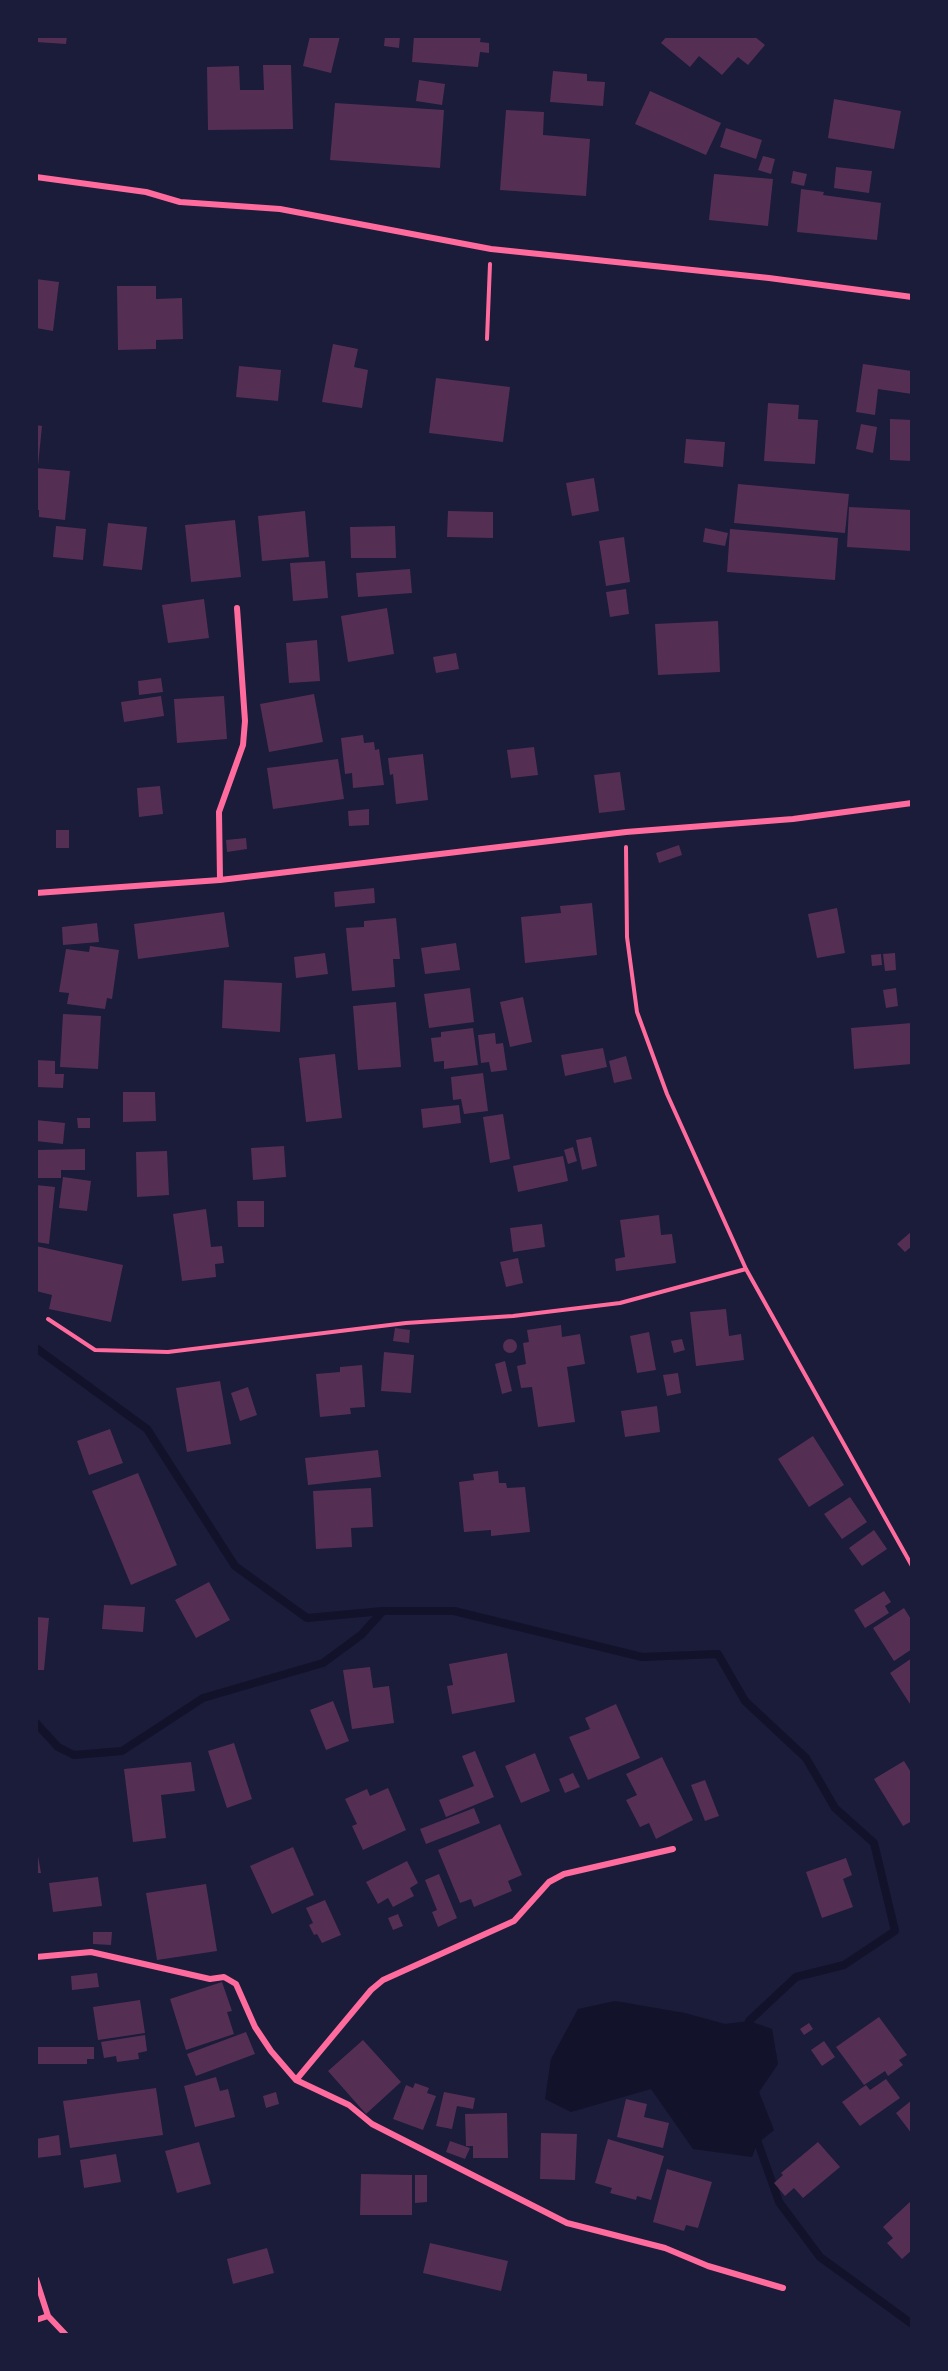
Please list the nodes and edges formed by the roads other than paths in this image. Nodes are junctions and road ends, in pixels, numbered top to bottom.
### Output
1 (36, 177) edge
2 (912, 297) edge
3 (237, 608) dead end
4 (912, 804) edge
5 (220, 880) junction
6 (36, 893) edge
7 (673, 1849) dead end
8 (36, 1957) edge
9 (296, 2080) junction
10 (36, 2279) edge
11 (783, 2288) dead end
12 (48, 2316) junction
13 (36, 2320) edge
14 (66, 2335) edge

1 - 2 street
3 - 5 street
4 - 5 street
5 - 6 street
7 - 9 street
8 - 9 street
9 - 11 street
10 - 12 street
12 - 13 street
12 - 14 street

